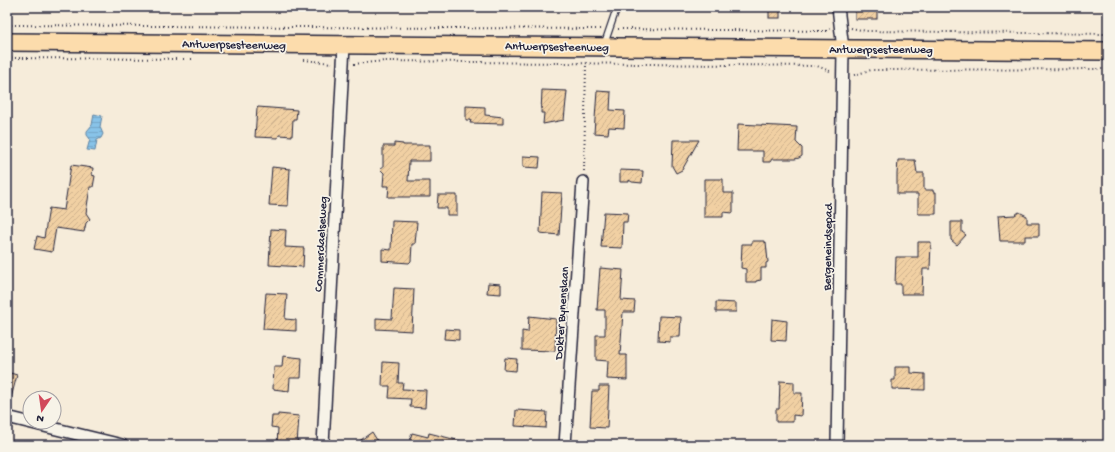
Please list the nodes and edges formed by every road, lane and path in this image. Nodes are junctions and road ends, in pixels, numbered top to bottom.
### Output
1 (617, 7) edge
2 (838, 7) edge
3 (7, 25) edge
4 (842, 27) junction
5 (609, 29) junction
6 (1108, 34) edge
7 (7, 42) edge
8 (344, 45) junction
9 (843, 49) junction
10 (1108, 51) edge
11 (593, 52) junction
12 (7, 58) edge
13 (195, 59) dead end
14 (297, 60) dead end
15 (343, 64) junction
16 (1108, 69) edge
17 (843, 75) junction
18 (583, 182) joint
19 (7, 417) edge
20 (122, 445) edge
21 (322, 445) edge
22 (565, 445) edge
23 (837, 445) edge

1 - 5 lane
2 - 4 street, Bergeneindsepad
3 - 5 path
4 - 5 path
4 - 6 path
4 - 9 street, Bergeneindsepad
5 - 11 lane
7 - 8 main road, Antwerpsesteenweg
8 - 11 main road, Antwerpsesteenweg
8 - 15 street, Commerdaelseweg
9 - 10 main road, Antwerpsesteenweg
9 - 11 main road, Antwerpsesteenweg
9 - 17 street, Bergeneindsepad
11 - 15 path
11 - 17 path
11 - 18 path
12 - 13 path
14 - 15 path
15 - 21 street, Commerdaelseweg
16 - 17 path
17 - 23 street, Bergeneindsepad
18 - 22 street, Dokter Bynenslaan
19 - 20 street

